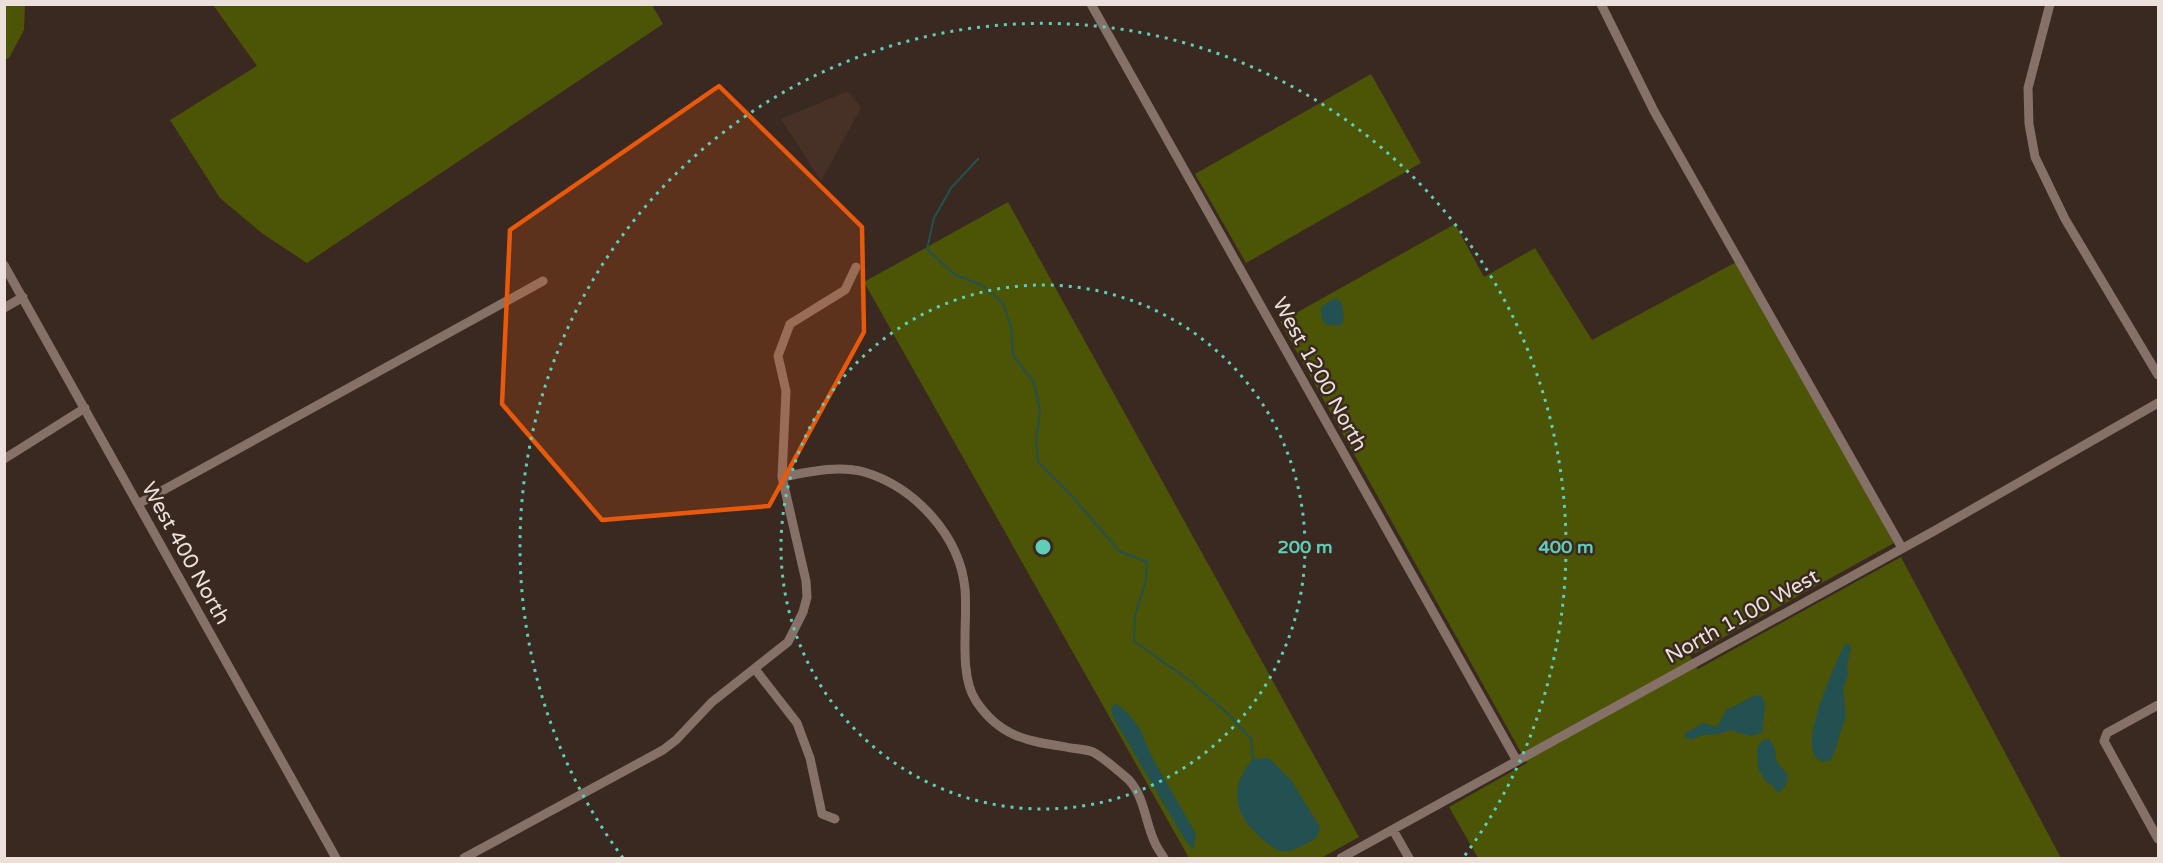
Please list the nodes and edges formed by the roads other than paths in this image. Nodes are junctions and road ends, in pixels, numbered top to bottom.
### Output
1 (1091, 4) edge
2 (1600, 4) edge
3 (2050, 4) edge
4 (4, 265) edge
5 (856, 267) dead end
6 (543, 281) dead end
7 (23, 297) junction
8 (4, 308) edge
9 (2158, 375) edge
10 (2158, 403) edge
11 (85, 408) junction
12 (4, 459) edge
13 (782, 477) junction
14 (138, 504) junction
15 (1902, 548) junction
16 (755, 669) junction
17 (2158, 705) edge
18 (1517, 761) junction
19 (835, 819) dead end
20 (1393, 830) junction
21 (2158, 839) edge
22 (336, 858) edge
23 (464, 858) edge
24 (1164, 858) edge
25 (1341, 858) edge
26 (1409, 858) edge

1 - 18 street, West 1200 North
2 - 15 street
3 - 9 street
4 - 7 street, West 400 North
5 - 13 street
6 - 14 street
7 - 8 street
7 - 11 street, West 400 North
10 - 15 street, North 1100 West
11 - 12 street
11 - 14 street, West 400 North
13 - 16 street
13 - 24 street
14 - 22 street, West 400 North
15 - 18 street, North 1100 West
16 - 19 street
16 - 23 street
17 - 21 street
18 - 20 street, North 1100 West
20 - 25 street, North 1100 West
20 - 26 street

